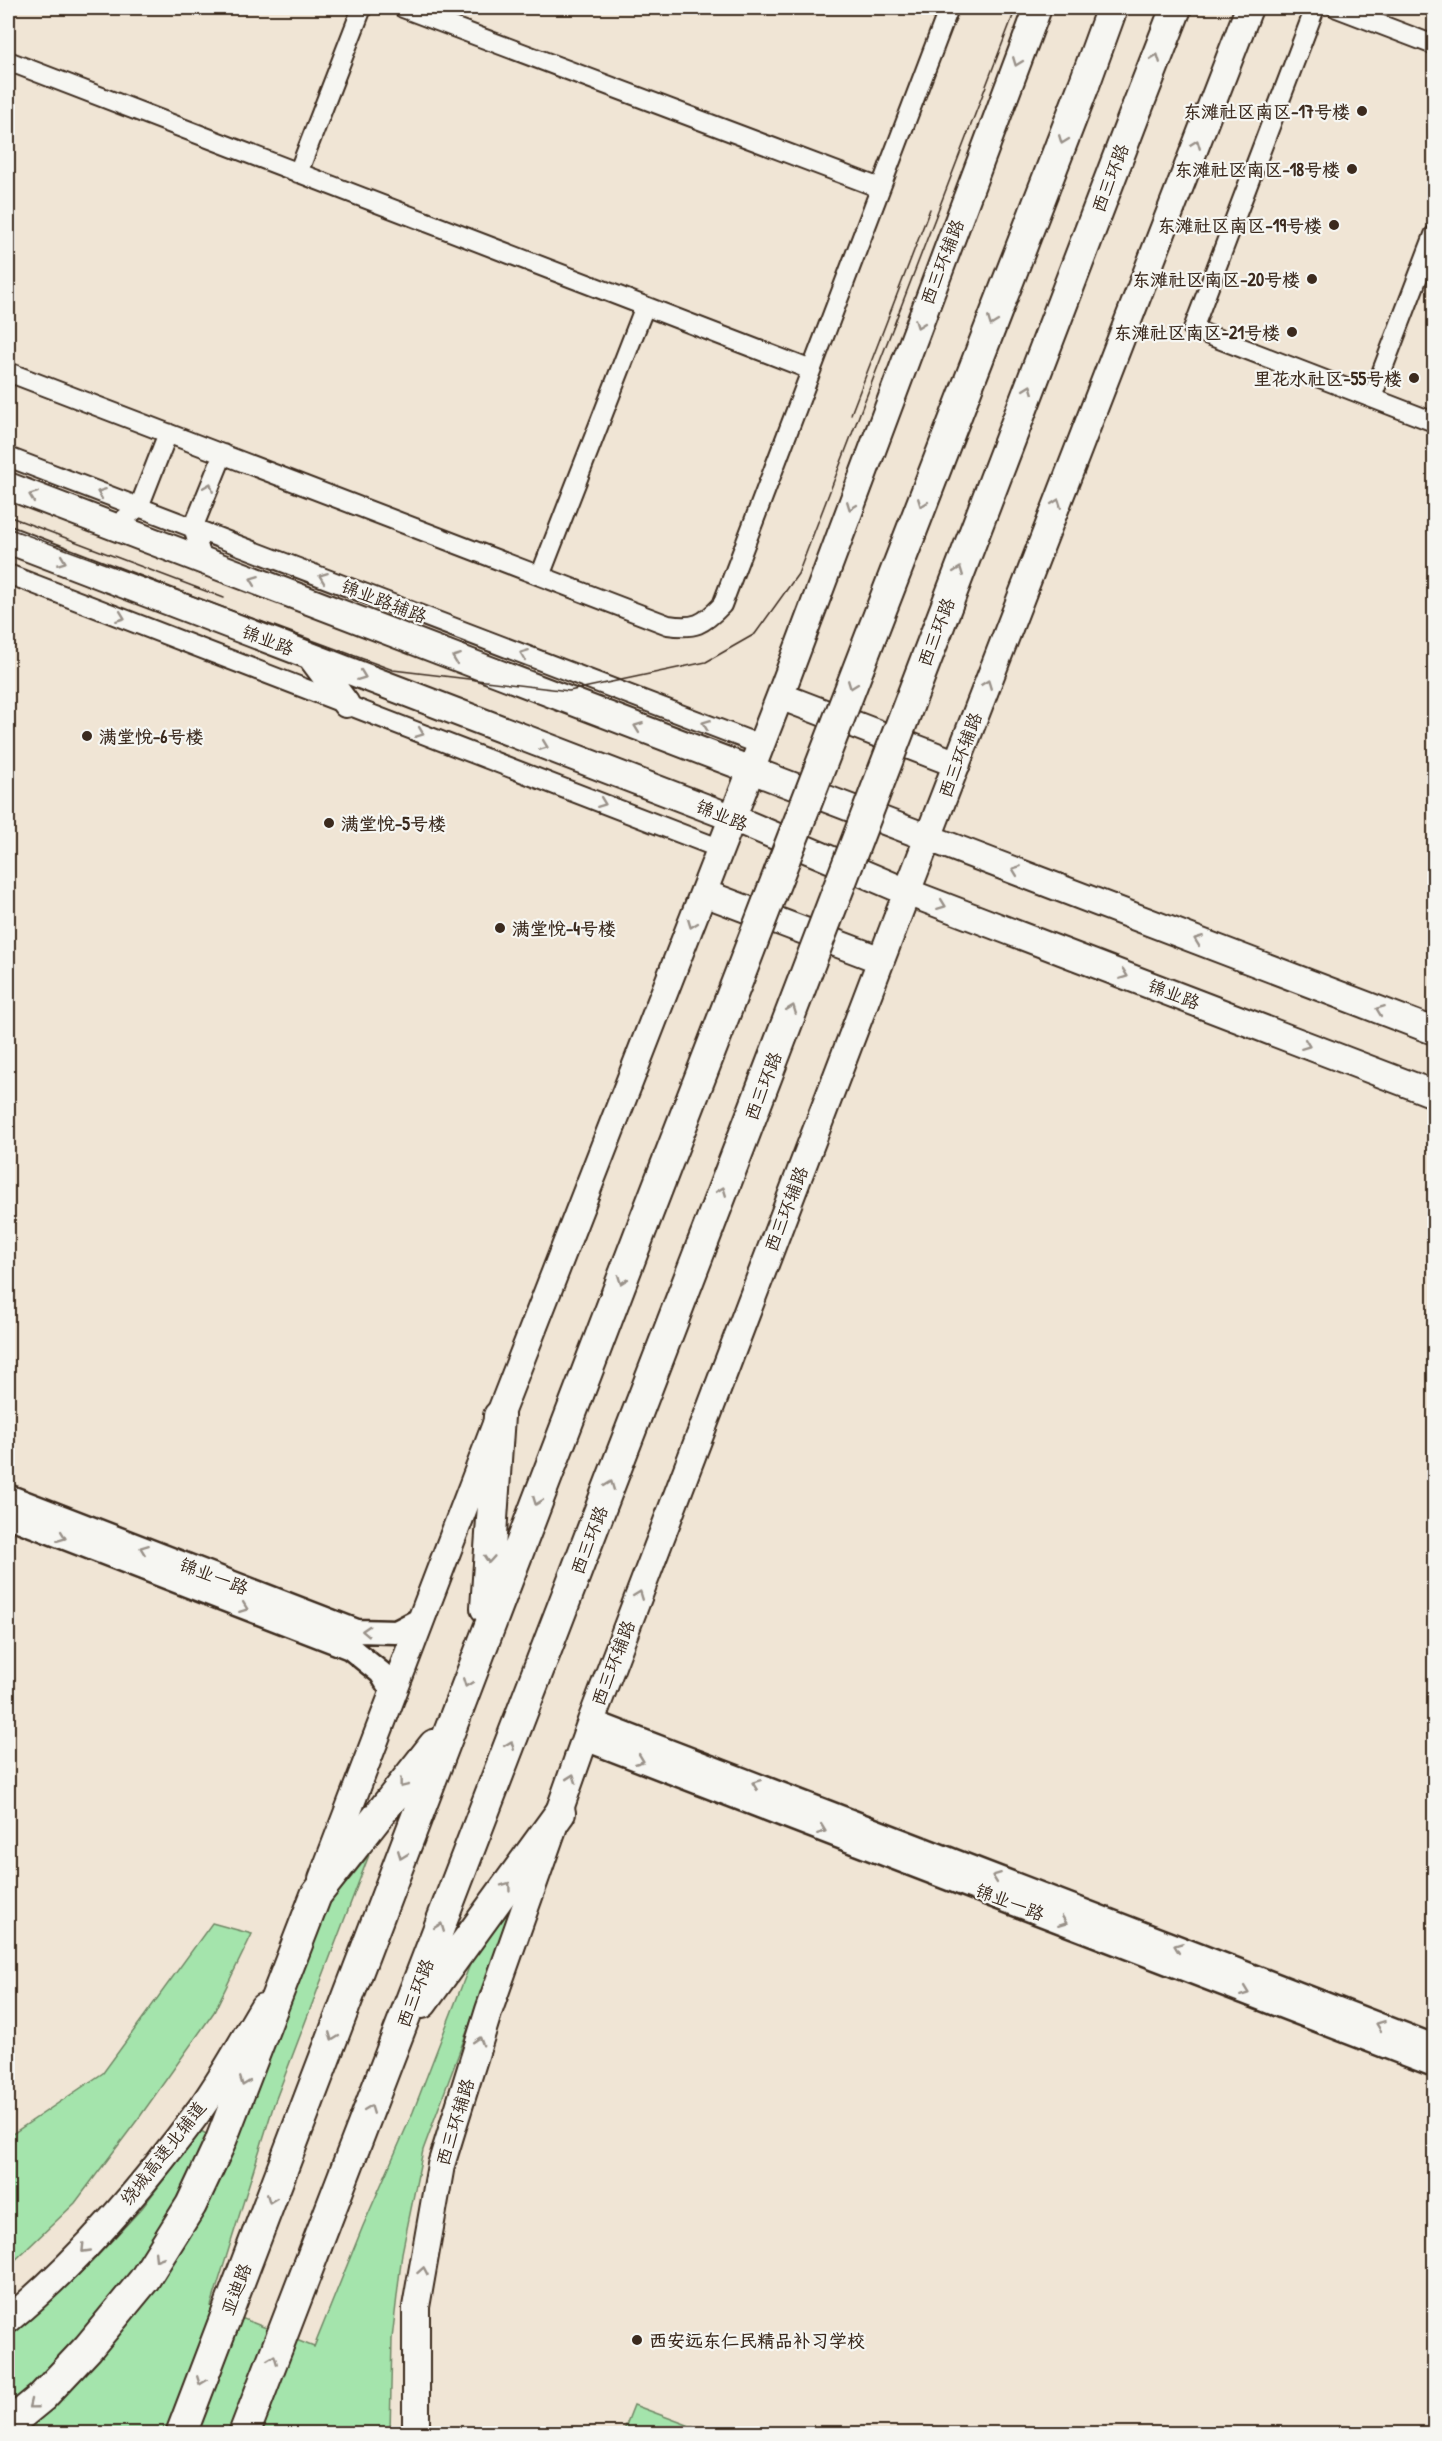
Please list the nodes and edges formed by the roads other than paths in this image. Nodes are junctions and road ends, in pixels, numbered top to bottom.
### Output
1 (362, 8) edge
2 (403, 8) edge
3 (949, 8) edge
4 (1038, 8) edge
5 (1112, 8) edge
6 (1176, 8) edge
7 (1249, 8) edge
8 (1316, 8) edge
9 (1337, 8) edge
10 (1434, 45) edge
11 (8, 61) edge
12 (298, 173) junction
13 (880, 188) junction
14 (1434, 235) edge
15 (645, 306) junction
16 (811, 370) junction
17 (8, 372) edge
18 (1372, 397) junction
19 (1434, 422) edge
20 (168, 433) junction
21 (223, 454) junction
22 (8, 457) edge
23 (8, 486) edge
24 (140, 507) junction
25 (114, 527) junction
26 (193, 528) junction
27 (8, 540) edge
28 (203, 561) junction
29 (8, 574) edge
30 (540, 576) junction
31 (311, 656) junction
32 (780, 696) junction
33 (346, 704) junction
34 (761, 745) junction
35 (957, 764) junction
36 (751, 771) junction
37 (733, 818) junction
38 (928, 837) junction
39 (721, 849) junction
40 (907, 892) junction
41 (704, 893) junction
42 (881, 960) junction
43 (1434, 1031) edge
44 (1434, 1094) edge
45 (499, 1416) junction
46 (8, 1496) edge
47 (8, 1516) edge
48 (421, 1619) junction
49 (484, 1640) junction
50 (393, 1693) junction
51 (452, 1722) junction
52 (588, 1730) junction
53 (560, 1813) junction
54 (316, 1894) junction
55 (290, 1963) junction
56 (399, 2035) junction
57 (1434, 2046) edge
58 (1434, 2065) edge
59 (416, 2307) junction
60 (8, 2320) edge
61 (8, 2425) edge
62 (181, 2433) edge
63 (244, 2433) edge
64 (399, 2433) edge
65 (416, 2433) edge

1 - 12 street
2 - 13 street
3 - 13 street
4 -> 32 main road, 西三环辅路
5 -> 49 highway, bridge
56 -> 6 highway, 西三环路, bridge
35 -> 7 main road, 西三环辅路
8 - 18 street
9 - 10 street
11 - 12 street
12 - 15 street
13 - 16 street
14 - 18 street
15 - 16 street
15 - 30 street
16 - 30 street
17 - 20 street
18 - 19 street
20 - 21 street
20 - 24 street
26 -> 21 street
21 - 30 street
24 -> 22 street, 锦业路辅路
25 -> 23 main road
24 - 25 street
24 - 26 street, 锦业路辅路
25 - 28 main road
26 - 28 street
34 -> 26 street, 锦业路辅路
27 -> 31 main road, 锦业路
36 -> 28 main road
29 -> 33 street
31 - 33 main road
31 -> 37 main road, 锦业路
32 - 34 main road, 西三环辅路
32 - 35 main road
33 -> 39 street
34 - 36 main road, 西三环辅路
35 - 38 main road, 西三环辅路
36 - 37 main road, 西三环辅路
36 - 38 main road
37 - 39 main road, 西三环辅路
37 - 40 main road, 锦业路
38 - 40 main road, 西三环辅路
43 -> 38 main road
39 - 41 main road, 西三环辅路
40 - 42 main road, 西三环辅路
40 -> 44 main road, 锦业路
41 - 42 main road
41 -> 45 main road, 西三环辅路
52 -> 42 main road, 西三环辅路
45 - 48 main road, 西三环辅路
45 -> 49 highway
48 -> 46 street, 锦业一路
47 -> 50 street, 锦业一路
48 - 50 main road, 西三环辅路
49 -> 51 highway
50 - 54 main road, 西三环辅路
51 -> 54 highway
51 -> 62 highway, 亚迪路
53 -> 52 main road, 西三环辅路
57 -> 52 street, 锦业一路
52 -> 58 street, 锦业一路
56 -> 53 highway
59 -> 53 main road, 西三环辅路
54 - 55 highway
55 -> 60 main road, 绕城高速北辅道
55 -> 61 highway
63 -> 56 highway, 西三环路
59 - 64 main road
59 - 65 main road, 西三环辅路

